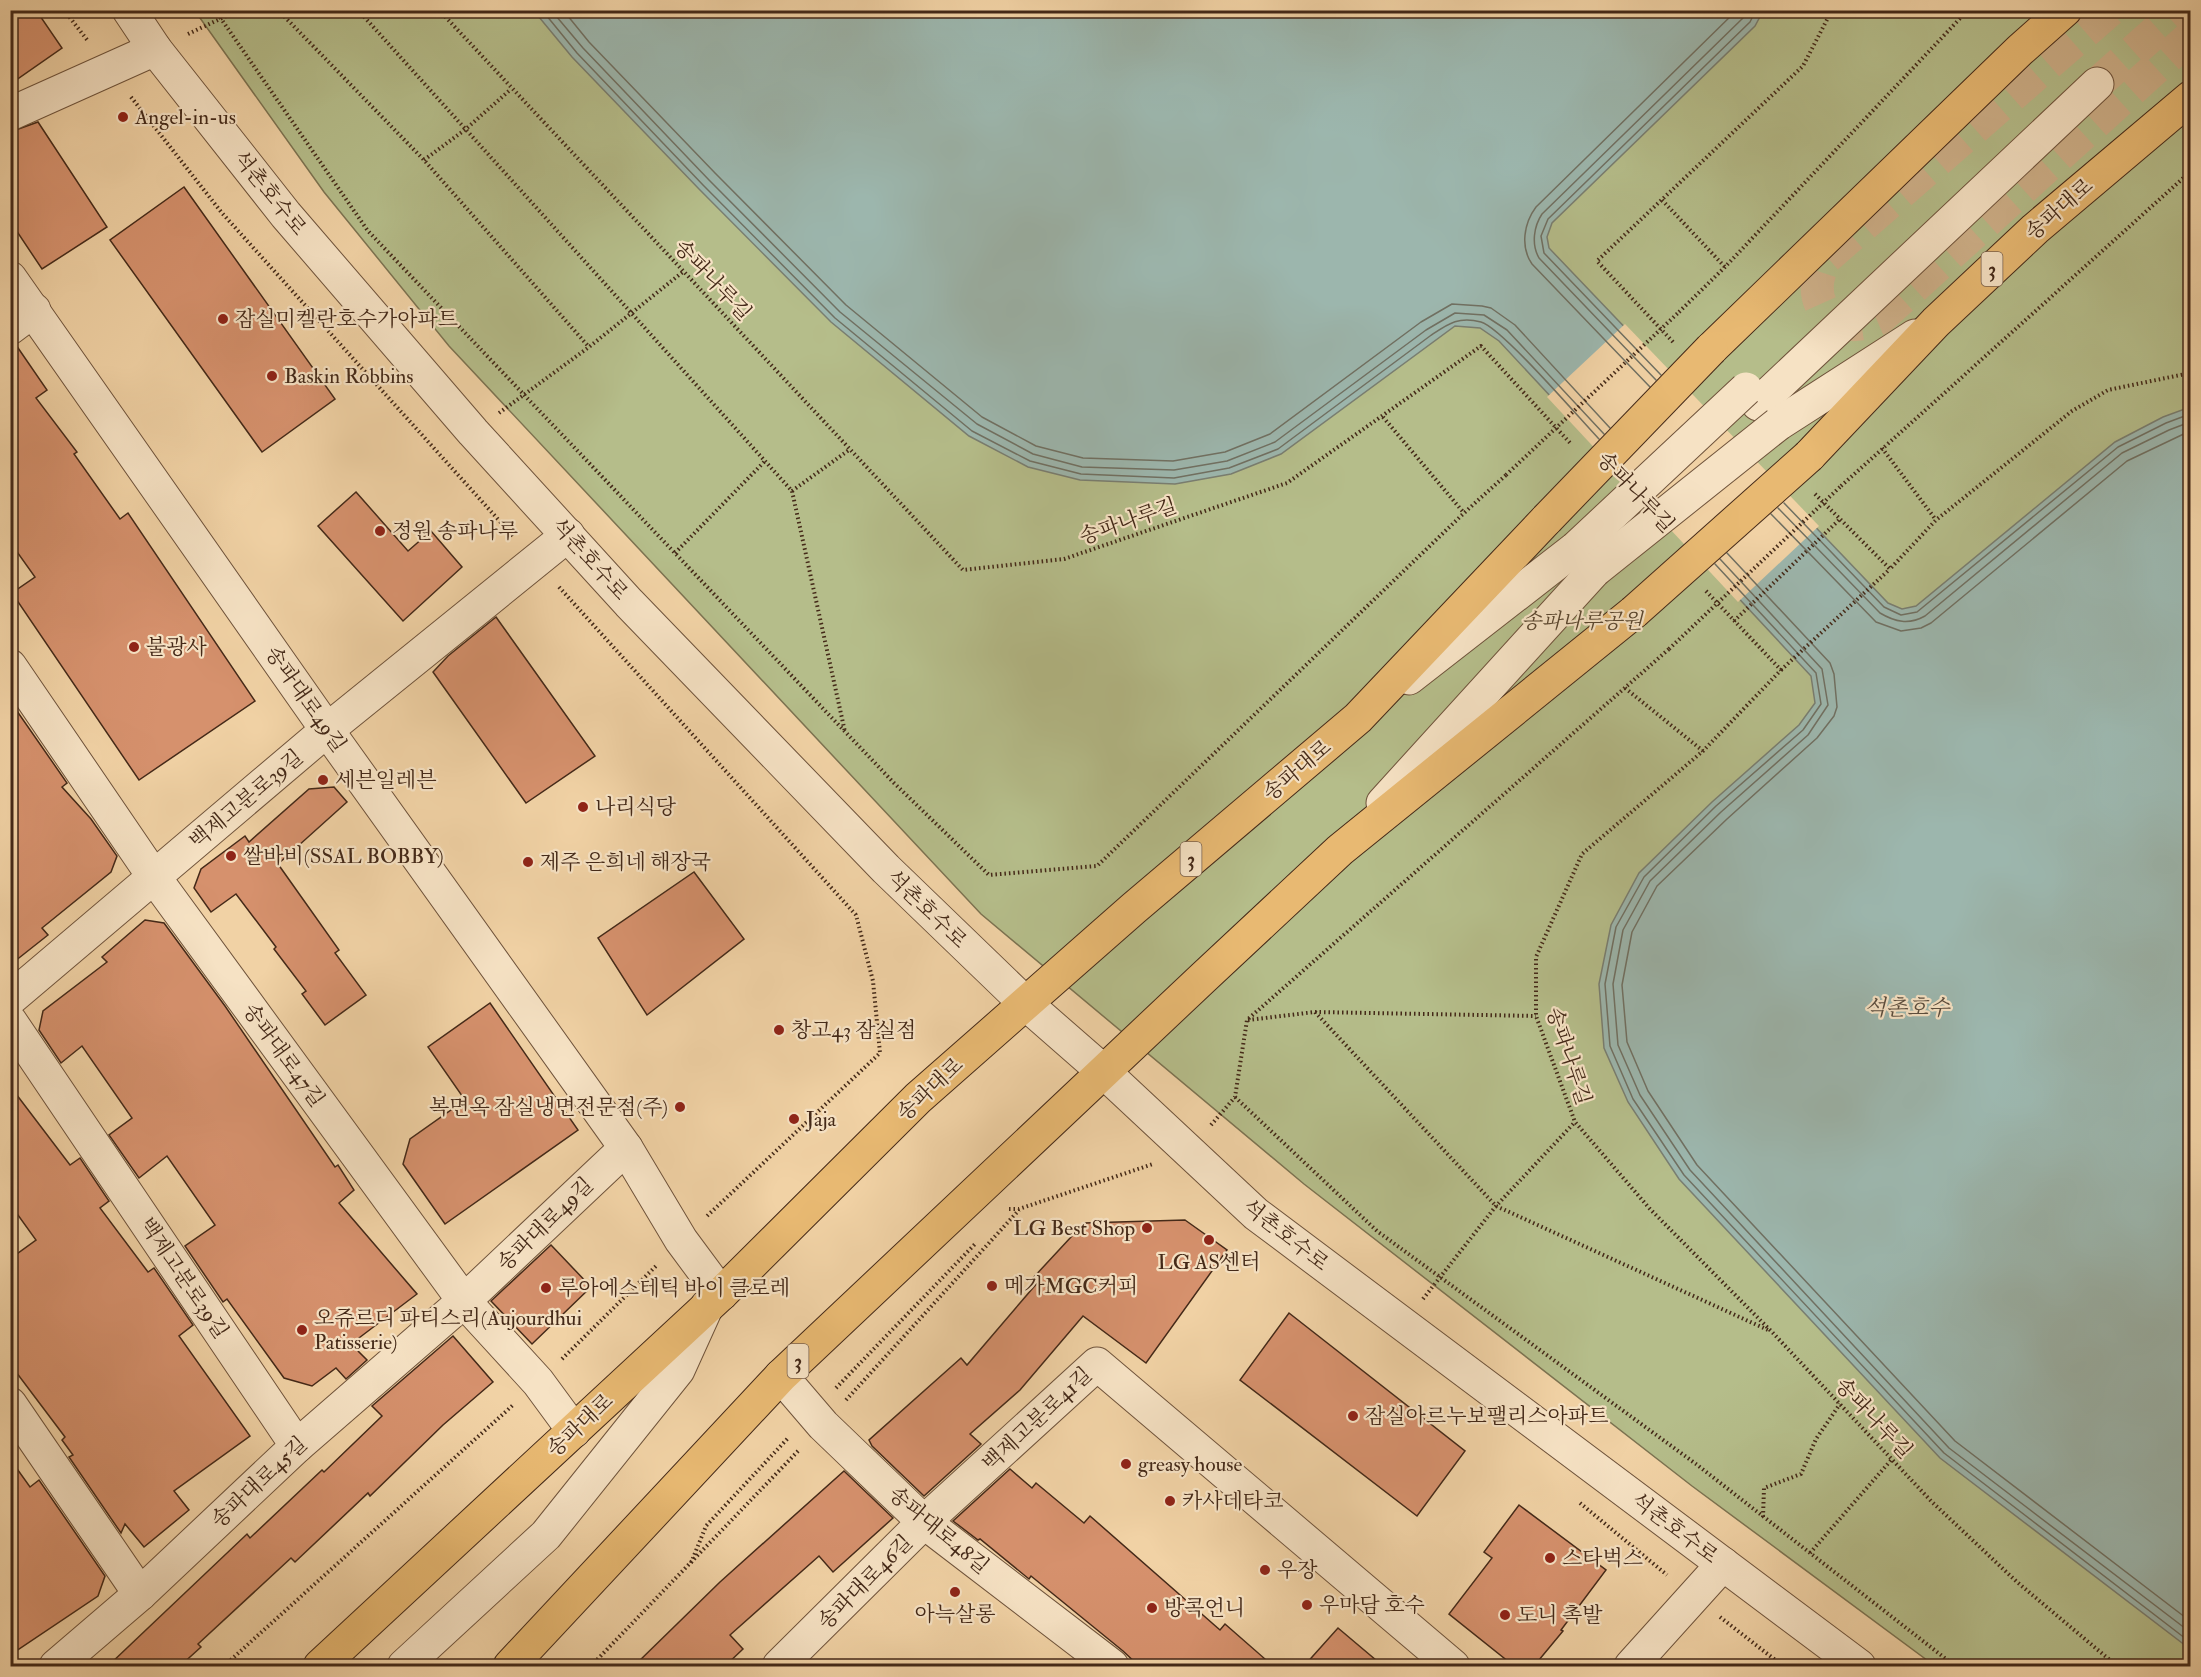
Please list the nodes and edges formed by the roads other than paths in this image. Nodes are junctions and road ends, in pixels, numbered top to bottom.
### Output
1 (129, 10) edge
2 (2065, 10) edge
3 (155, 49) junction
4 (2089, 77) tunnel mouth
5 (2190, 98) edge
6 (10, 114) edge
7 (10, 278) edge
8 (22, 319) edge
9 (1936, 322) junction
10 (1760, 406) junction
11 (568, 535) junction
12 (1585, 559) junction
13 (10, 666) edge
14 (1358, 718) junction
15 (327, 730) junction
16 (1340, 850) junction
17 (154, 878) junction
18 (10, 999) edge
19 (1025, 1003) junction
20 (10, 1022) edge
21 (1104, 1072) junction
22 (626, 1148) junction
23 (714, 1300) junction
24 (464, 1301) junction
25 (781, 1376) junction
26 (10, 1404) edge
27 (574, 1431) junction
28 (297, 1446) junction
29 (924, 1522) junction
30 (1723, 1564) junction
31 (140, 1594) junction
32 (791, 1663) edge
33 (519, 1664) edge
34 (56, 1666) edge
35 (320, 1666) edge
36 (404, 1666) edge
37 (1112, 1666) edge
38 (1453, 1666) edge
39 (1631, 1666) edge
40 (1859, 1666) edge

1 - 3 street, 석촌호수로
2 - 14 main road, 송파대로 / 3, bridge
3 - 6 street
3 - 11 street, 석촌호수로
4 - 10 street
5 - 9 main road, 송파대로 / 3
7 - 8 street, 송파대로49길
8 - 15 street, 송파대로49길
9 - 10 street
9 - 16 main road, 송파대로 / 3, bridge
10 - 12 street, bridge
10 - 12 street, bridge
11 - 15 street, 백제고분로39길
11 - 19 street, 석촌호수로
12 - 14 street
12 - 16 street
13 - 17 street, 송파대로47길
14 - 19 main road, 송파대로 / 3
15 - 17 street, 백제고분로39길
15 - 22 street, 송파대로49길
16 - 21 main road, 3
17 - 18 street, 백제고분로39길
17 - 24 street, 송파대로47길
19 - 21 street, 석촌호수로
19 - 23 main road, 송파대로 / 3
20 - 28 street, 백제고분로39길
21 - 25 main road, 3
21 - 30 street, 석촌호수로
22 - 23 street, 송파대로49길
22 - 24 street, 송파대로49길
23 - 27 main road, 송파대로 / 3
23 - 36 street
24 - 27 street, 송파대로47길
24 - 28 street, 송파대로45길
25 - 29 street, 송파대로48길
25 - 33 main road, 3
26 - 31 street
27 - 35 main road, 송파대로 / 3
28 - 31 street, 송파대로45길
29 - 32 street, 송파대로46길
29 - 37 street, 송파대로48길
29 - 38 street, 백제고분로41길
30 - 39 street
30 - 40 street, 석촌호수로
31 - 34 street, 송파대로45길

